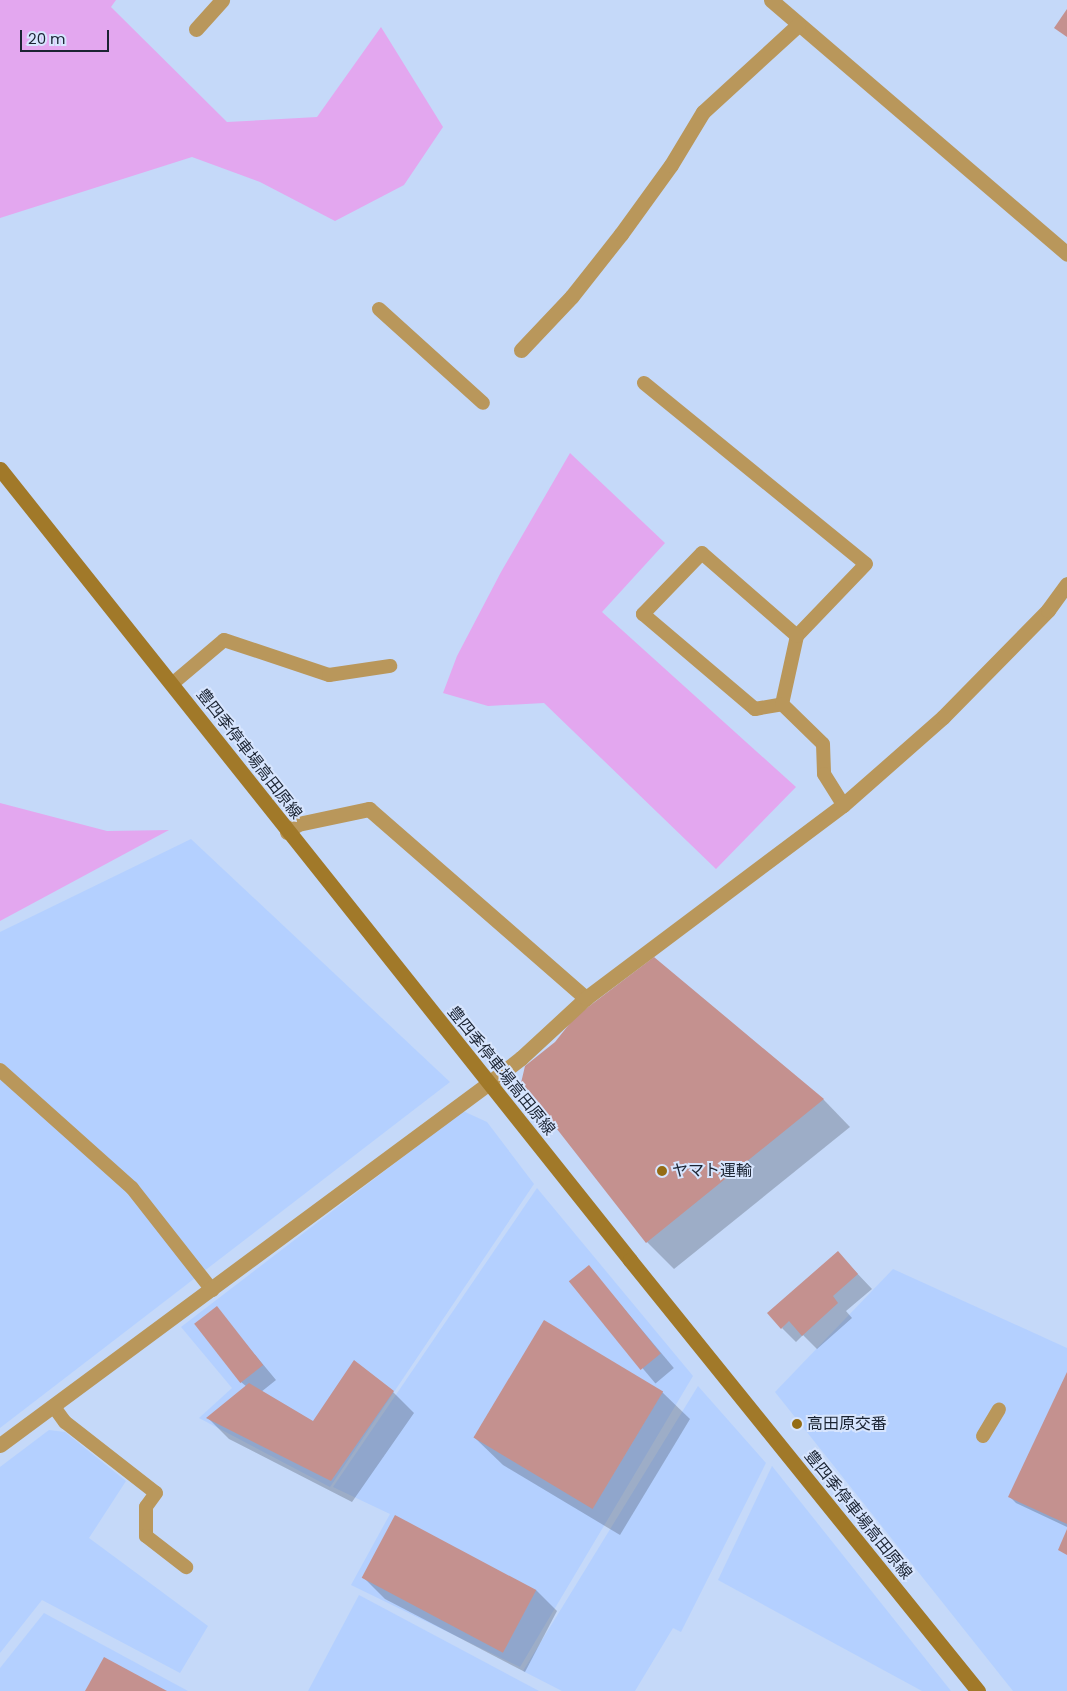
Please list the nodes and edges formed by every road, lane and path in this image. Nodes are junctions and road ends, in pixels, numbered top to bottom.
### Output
1 (222, 0) edge
2 (771, 0) edge
3 (798, 25) junction
4 (196, 29) dead end
5 (1067, 254) edge
6 (379, 309) dead end
7 (522, 350) dead end
8 (644, 383) dead end
9 (483, 403) dead end
10 (0, 469) edge
11 (1067, 584) edge
12 (797, 636) junction
13 (390, 666) dead end
14 (172, 684) junction
15 (782, 704) junction
16 (842, 805) junction
17 (287, 832) junction
18 (586, 998) junction
19 (0, 1070) edge
20 (489, 1083) junction
21 (212, 1290) junction
22 (54, 1407) junction
23 (998, 1409) dead end
24 (983, 1436) dead end
25 (0, 1445) edge
26 (186, 1567) dead end
27 (978, 1691) edge

1 - 4 street
2 - 3 street
3 - 5 street
3 - 7 street
6 - 9 lane
8 - 12 lane
10 - 14 main road, 豊四季停車場高田原線
11 - 16 street
12 - 15 lane
12 - 15 lane
13 - 14 lane
14 - 17 main road, 豊四季停車場高田原線
15 - 16 lane
16 - 18 street
17 - 18 street
17 - 20 main road, 豊四季停車場高田原線
18 - 20 street
19 - 21 lane
20 - 21 street
20 - 27 main road, 豊四季停車場高田原線
21 - 22 street
22 - 25 street
22 - 26 lane
23 - 24 lane

